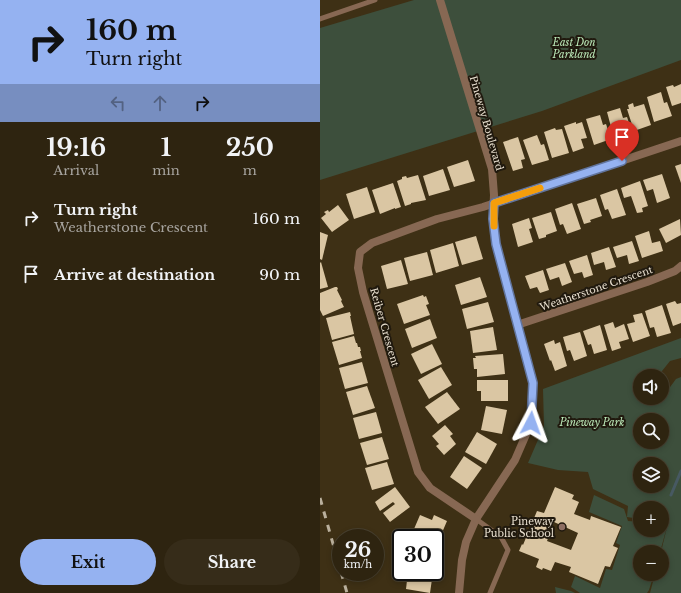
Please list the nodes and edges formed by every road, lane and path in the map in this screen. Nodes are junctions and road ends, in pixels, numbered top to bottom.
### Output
1 (375, 0) edge
2 (440, 0) edge
3 (320, 18) edge
4 (681, 141) edge
5 (494, 203) junction
6 (681, 266) edge
7 (517, 325) junction
8 (476, 519) junction
9 (459, 593) edge
10 (490, 593) edge

1 - 3 lane
2 - 5 street, Pineway Boulevard
4 - 5 street
5 - 7 street, Pineway Boulevard
5 - 8 street, Reiber Crescent
6 - 7 street, Weatherstone Crescent
7 - 8 street, Pineway Boulevard
8 - 9 street, Pineway Boulevard
8 - 10 lane

